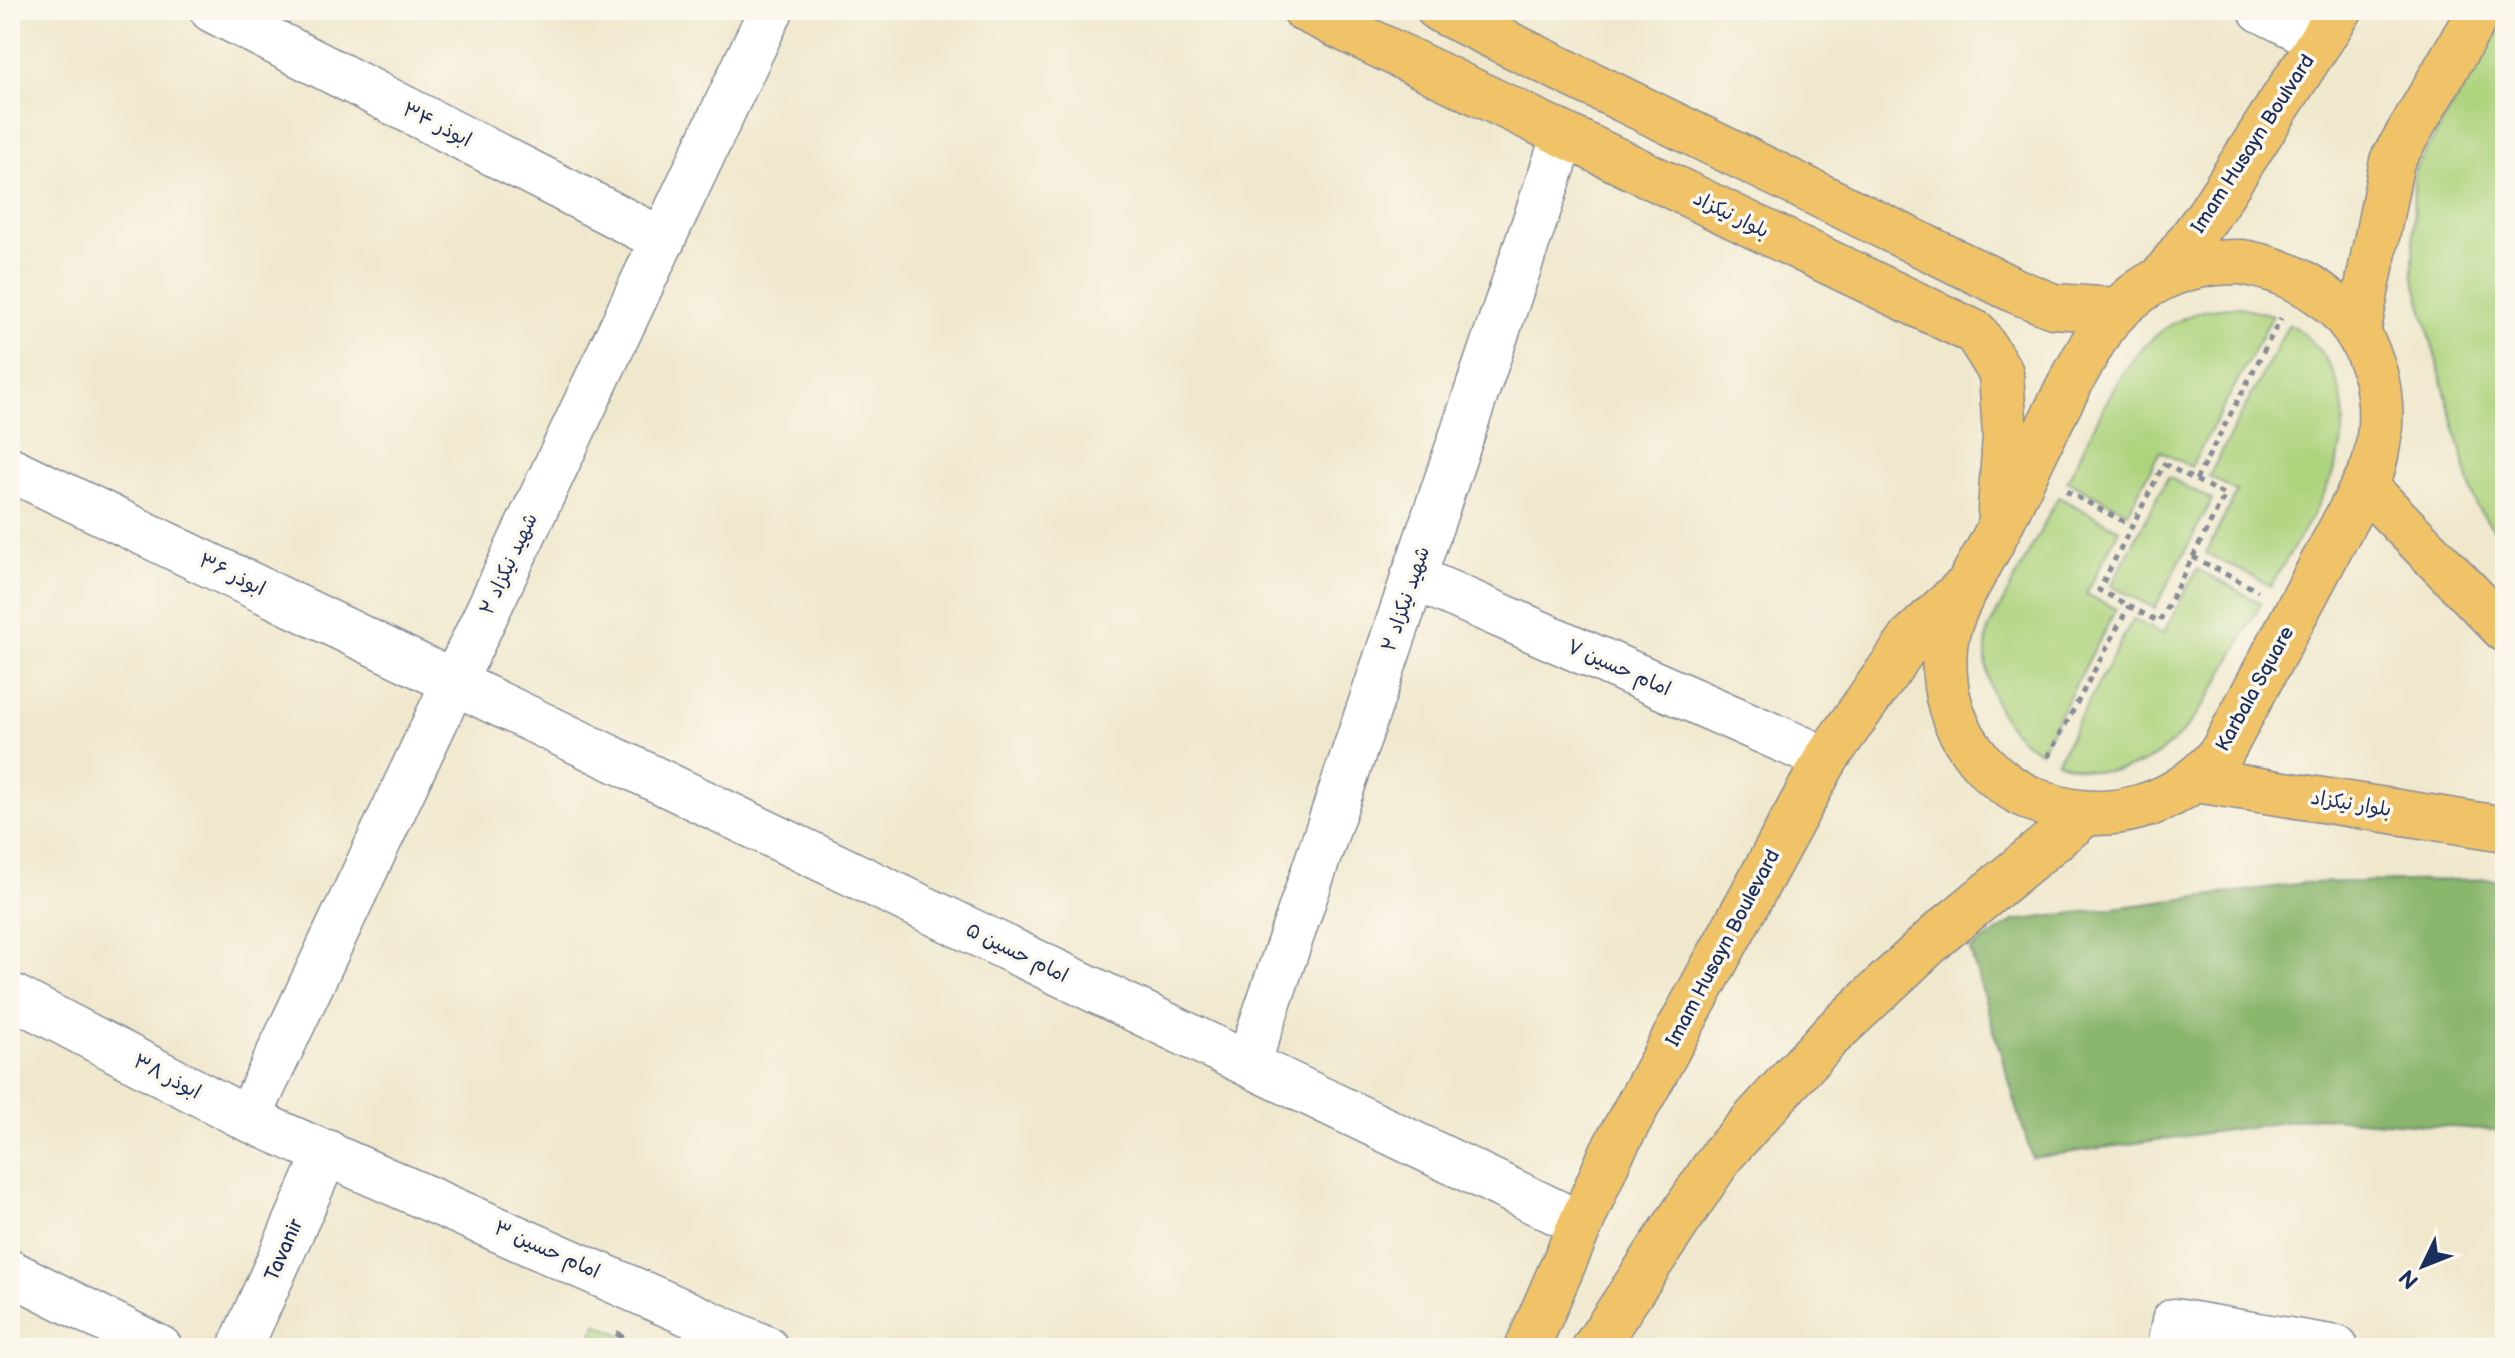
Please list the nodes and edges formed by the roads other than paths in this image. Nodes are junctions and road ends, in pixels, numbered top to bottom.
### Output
1 (212, 10) edge
2 (771, 10) edge
3 (1305, 10) edge
4 (1439, 10) edge
5 (2261, 10) edge
6 (2480, 10) edge
7 (2330, 25) edge
8 (1564, 135) junction
9 (663, 240) junction
10 (2164, 275) junction
11 (2116, 310) junction
12 (2358, 333) junction
13 (10, 469) edge
14 (2365, 486) junction
15 (1999, 528) junction
16 (1413, 577) junction
17 (1972, 581) junction
18 (2505, 630) edge
19 (454, 682) junction
20 (1826, 759) junction
21 (2196, 780) junction
22 (2085, 814) junction
23 (2505, 829) edge
24 (10, 995) edge
25 (1248, 1064) junction
26 (248, 1119) junction
27 (327, 1152) junction
28 (1581, 1224) junction
29 (10, 1272) edge
30 (160, 1348) edge
31 (240, 1348) edge
32 (766, 1348) edge
33 (1527, 1348) edge
34 (1594, 1348) edge
35 (2169, 1348) edge
36 (2336, 1348) edge

1 - 9 street, ابوذر ۳۴
2 - 9 street, شهید نیکزاد ۲
3 - 8 main road, بلوار نیکزاد
4 - 11 main road
5 - 7 street
6 - 12 main road
7 - 10 main road, Imam Husayn Boulvard
8 - 15 main road, بلوار نیکزاد
8 - 16 street, شهید نیکزاد ۲
9 - 19 street, شهید نیکزاد ۲
10 - 11 main road, Karbala Square
10 - 12 main road, Karbala Square
11 - 15 main road, Karbala Square
12 - 14 main road, Karbala Square
13 - 19 street, ابوذر ۳۶
14 - 18 main road
14 - 21 main road, Karbala Square
15 - 17 main road, Karbala Square
16 - 20 street, امام حسین ۷
16 - 25 street, شهید نیکزاد ۲
17 - 20 main road, Imam Husayn Boulevard
17 - 22 main road, Karbala Square
19 - 25 street, امام حسین ۵
19 - 26 street, شهید نیکزاد ۲
20 - 28 main road, Imam Husayn Boulevard
21 - 22 main road, Karbala Square
21 - 23 main road, بلوار نیکزاد
22 - 34 main road
24 - 26 street, ابوذر ۳۸
25 - 28 street, امام حسین ۵
26 - 27 street, ابوذر ۳۸
27 - 31 street, Tavanir
27 - 32 street, امام حسین ۳
28 - 33 main road, Imam Husayn Boulevard
29 - 30 street
35 - 36 street

